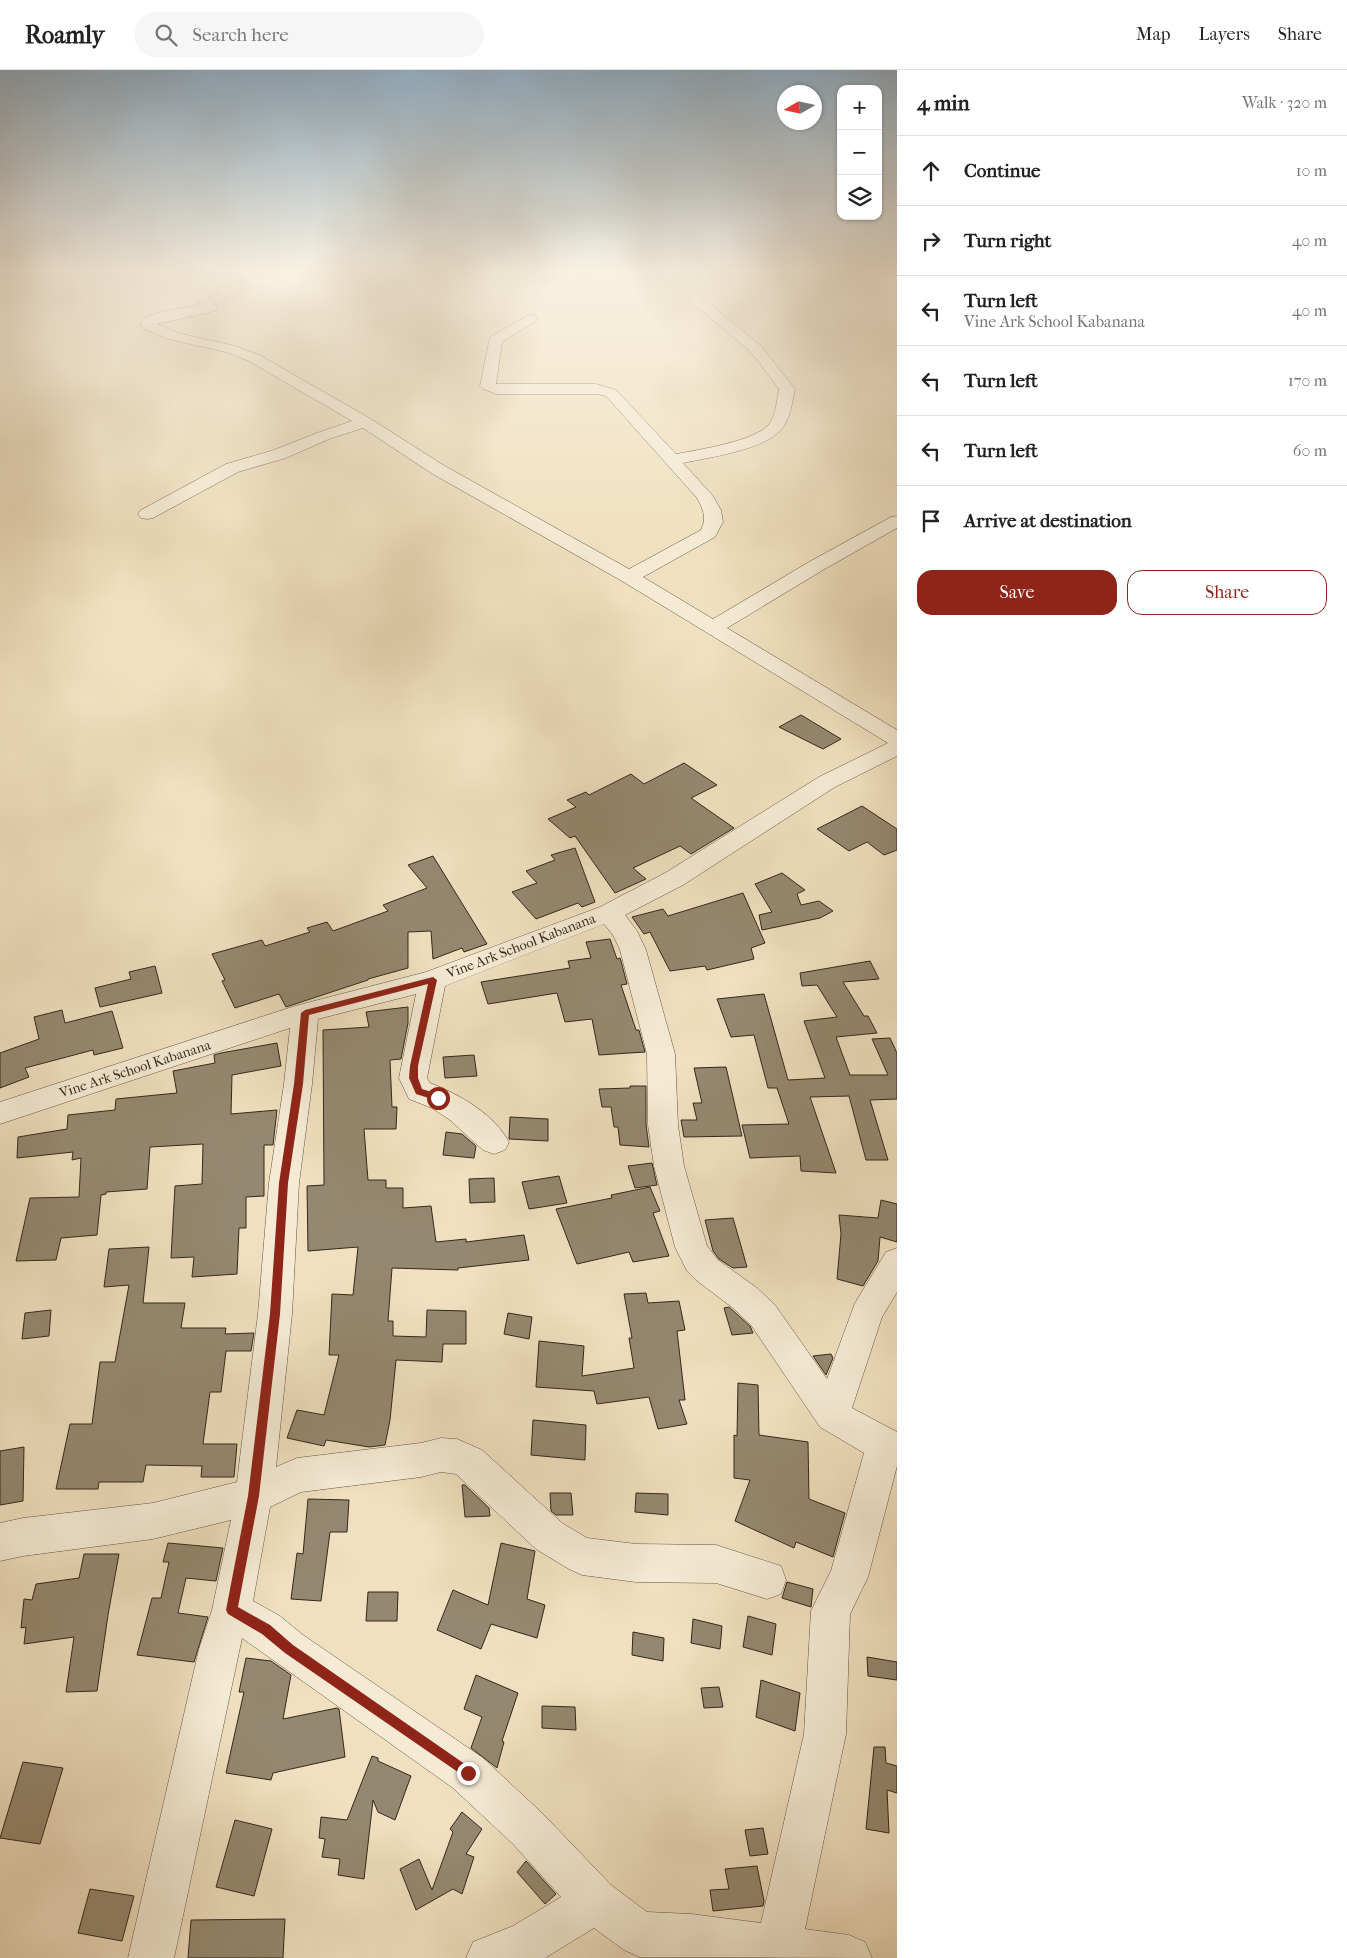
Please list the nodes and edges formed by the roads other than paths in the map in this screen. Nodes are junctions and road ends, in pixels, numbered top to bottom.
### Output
1 (258, 360) edge
2 (492, 360) edge
3 (764, 360) edge
4 (365, 422) junction
5 (673, 460) junction
6 (147, 514) dead end
7 (897, 521) edge
8 (629, 577) junction
9 (713, 628) junction
10 (897, 739) edge
11 (897, 747) edge
12 (609, 913) junction
13 (433, 980) junction
14 (305, 1013) junction
15 (0, 1113) edge
16 (494, 1142) dead end
17 (897, 1262) edge
18 (832, 1415) junction
19 (890, 1447) edge
20 (254, 1496) junction
21 (0, 1542) edge
22 (767, 1580) dead end
23 (232, 1610) junction
24 (595, 1901) junction
25 (778, 1948) junction
26 (152, 1958) edge
27 (489, 1958) edge
28 (849, 1958) edge

1 - 4 street
2 - 5 street
3 - 5 street
4 - 6 street
4 - 8 street
5 - 8 street
7 - 9 street
8 - 9 street
9 - 10 street
11 - 12 street, Vine Ark School Kabanana
12 - 13 street, Vine Ark School Kabanana
12 - 18 street
13 - 14 street, Vine Ark School Kabanana
13 - 16 street
14 - 15 street, Vine Ark School Kabanana
14 - 20 street
17 - 18 street
18 - 19 street
19 - 25 street
20 - 21 street
20 - 22 street
20 - 23 street
23 - 24 street
23 - 26 street
24 - 25 street
24 - 27 street
25 - 28 street

